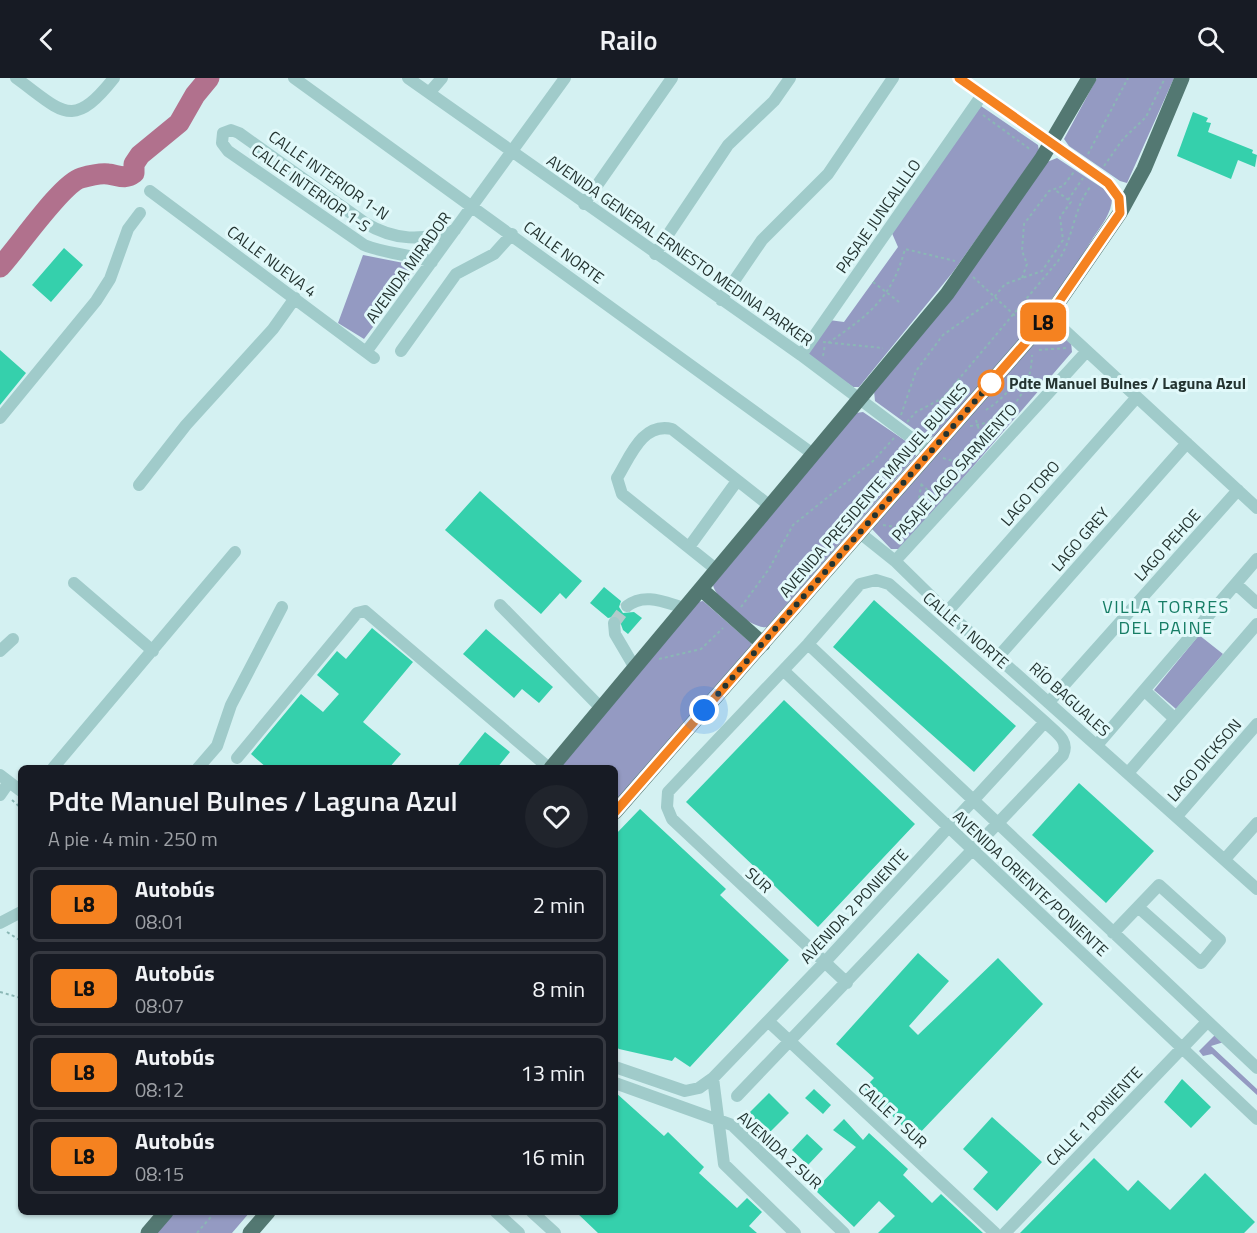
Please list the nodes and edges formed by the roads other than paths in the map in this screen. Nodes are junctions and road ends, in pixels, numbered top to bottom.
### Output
1 (16, 78) edge
2 (114, 78) edge
3 (294, 78) edge
4 (408, 78) edge
5 (442, 78) edge
6 (565, 78) edge
7 (672, 78) edge
8 (790, 78) edge
9 (893, 78) edge
10 (959, 78) edge
11 (1089, 78) edge
12 (1182, 78) edge
13 (429, 93) junction
14 (982, 95) junction
15 (223, 133) joint
16 (1051, 144) junction
17 (512, 153) junction
18 (150, 191) dead end
19 (475, 204) junction
20 (584, 204) junction
21 (140, 213) dead end
22 (1120, 213) junction
23 (455, 230) junction
24 (512, 234) junction
25 (655, 254) junction
26 (432, 262) junction
27 (295, 298) junction
28 (721, 300) junction
29 (1049, 316) junction
30 (1081, 349) junction
31 (401, 351) dead end
32 (370, 355) joint
33 (801, 355) junction
34 (1137, 397) junction
35 (860, 400) junction
36 (0, 417) edge
37 (1187, 443) junction
38 (813, 454) junction
39 (934, 455) junction
40 (737, 481) junction
41 (139, 485) dead end
42 (1238, 490) junction
43 (770, 506) junction
44 (1257, 508) edge
45 (860, 534) junction
46 (689, 547) junction
47 (235, 552) dead end
48 (1257, 559) edge
49 (895, 561) junction
50 (717, 570) junction
51 (74, 583) dead end
52 (1236, 584) junction
53 (701, 589) junction
54 (1257, 603) edge
55 (500, 605) dead end
56 (627, 606) tunnel mouth
57 (282, 607) dead end
58 (685, 608) junction
59 (947, 612) junction
60 (614, 623) dead end
61 (1257, 624) edge
62 (13, 639) dead end
63 (763, 644) junction
64 (808, 644) junction
65 (0, 651) edge
66 (153, 651) junction
67 (998, 657) junction
68 (635, 668) junction
69 (784, 671) junction
70 (1144, 690) junction
71 (1049, 702) junction
72 (601, 708) junction
73 (1175, 719) junction
74 (1045, 722) junction
75 (1257, 724) edge
76 (1097, 745) junction
77 (237, 758) dead end
78 (56, 765) edge
79 (201, 765) edge
80 (546, 765) edge
81 (553, 765) edge
82 (1128, 773) junction
83 (5, 779) edge
84 (18, 789) edge
85 (0, 795) edge
86 (974, 801) junction
87 (618, 809) edge
88 (1177, 816) junction
89 (997, 823) junction
90 (1257, 823) edge
91 (949, 828) junction
92 (973, 850) junction
93 (1225, 859) junction
94 (1257, 889) edge
95 (1138, 907) junction
96 (18, 914) edge
97 (0, 925) edge
98 (1113, 933) junction
99 (825, 962) junction
100 (847, 982) junction
101 (768, 1021) junction
102 (1207, 1022) junction
103 (790, 1041) junction
104 (1182, 1048) junction
105 (618, 1068) edge
106 (1257, 1068) edge
107 (713, 1078) junction
108 (618, 1084) edge
109 (737, 1096) dead end
110 (718, 1119) junction
111 (1257, 1119) edge
112 (163, 1215) edge
113 (265, 1215) edge
114 (499, 1215) edge
115 (535, 1215) edge
116 (148, 1233) edge
117 (250, 1233) edge
118 (519, 1233) edge
119 (555, 1233) edge
120 (795, 1233) edge
121 (844, 1233) edge
122 (995, 1233) edge
123 (1005, 1233) edge

1 - 2 street
3 - 19 street, CALLE NORTE
4 - 13 street, AVENIDA GENERAL ERNESTO MEDINA PARKER
5 - 13 street
6 - 17 street, AVENIDA MIRADOR
7 - 20 street
8 - 25 street
9 - 28 street
10 - 14 street
11 - 16 main road
12 - 22 main road, AVENIDA PRESIDENTE MANUEL BULNES
13 - 17 street, AVENIDA GENERAL ERNESTO MEDINA PARKER
14 - 16 street
14 - 33 street, PASAJE JUNCALILLO
15 - 23 street, CALLE INTERIOR 1-N
15 - 26 street, CALLE INTERIOR 1-S
16 - 22 street
16 - 35 main road
17 - 19 street, AVENIDA MIRADOR
17 - 20 street, AVENIDA GENERAL ERNESTO MEDINA PARKER
18 - 27 street, CALLE NUEVA 4
19 - 23 street, AVENIDA MIRADOR
19 - 24 street, CALLE NORTE
20 - 25 street, AVENIDA GENERAL ERNESTO MEDINA PARKER
21 - 36 street
22 - 29 main road, AVENIDA PRESIDENTE MANUEL BULNES
23 - 26 street, AVENIDA MIRADOR
24 - 31 street
24 - 38 street, CALLE NORTE
25 - 28 street, AVENIDA GENERAL ERNESTO MEDINA PARKER
26 - 32 street, AVENIDA MIRADOR
27 - 32 street, CALLE NUEVA 4
27 - 41 street
28 - 33 street, AVENIDA GENERAL ERNESTO MEDINA PARKER
29 - 30 street
29 - 39 main road, AVENIDA PRESIDENTE MANUEL BULNES
30 - 34 street
30 - 49 street, PASAJE LAGO SARMIENTO
33 - 35 street, AVENIDA GENERAL ERNESTO MEDINA PARKER
34 - 37 street
34 - 59 street, LAGO TORO
35 - 38 main road
35 - 39 street, AVENIDA GENERAL ERNESTO MEDINA PARKER
37 - 42 street
37 - 67 street, LAGO GREY
38 - 43 main road
39 - 45 main road, AVENIDA PRESIDENTE MANUEL BULNES
40 - 43 street
40 - 46 street
40 - 46 street
42 - 44 street
42 - 71 street, LAGO PEHOE
43 - 50 main road
45 - 49 street, RÍO BAGUALES
45 - 63 main road, AVENIDA PRESIDENTE MANUEL BULNES
46 - 50 street
47 - 66 street
48 - 52 street
49 - 59 street, RÍO BAGUALES
50 - 53 main road
51 - 66 street
52 - 54 street
52 - 70 street
53 - 58 main road
53 - 63 main road
55 - 72 street
56 - 58 street
57 - 79 street
58 - 68 main road
59 - 67 street, RÍO BAGUALES
60 - 68 street
61 - 73 street
62 - 65 street
63 - 87 main road, AVENIDA PRESIDENTE MANUEL BULNES
64 - 69 street
64 - 74 street, CALLE 1 NORTE
64 - 86 street, AVENIDA ORIENTE/PONIENTE
66 - 78 street
67 - 71 street, RÍO BAGUALES
68 - 72 main road
69 - 91 street, AVENIDA ORIENTE/PONIENTE
69 - 99 street, SUR
70 - 73 street
70 - 76 street
71 - 76 street, RÍO BAGUALES
72 - 81 main road
73 - 82 street
74 - 86 street, AVENIDA 2 PONIENTE
74 - 89 street, CALLE 1 NORTE
75 - 88 street, LAGO DICKSON
76 - 82 street, RÍO BAGUALES
77 - 80 street
82 - 88 street, RÍO BAGUALES
83 - 84 street
83 - 85 street
86 - 89 street, AVENIDA ORIENTE/PONIENTE
86 - 91 street, AVENIDA 2 PONIENTE
88 - 93 street, RÍO BAGUALES
89 - 92 street
89 - 98 street, AVENIDA ORIENTE/PONIENTE
90 - 93 street
91 - 92 street, AVENIDA ORIENTE/PONIENTE
91 - 99 street, AVENIDA 2 PONIENTE
92 - 100 street
92 - 104 street, AVENIDA ORIENTE/PONIENTE
93 - 94 street, RÍO BAGUALES
95 - 95 street
95 - 98 street
96 - 97 street
98 - 102 street, AVENIDA ORIENTE/PONIENTE
99 - 100 street, SUR
99 - 101 street, AVENIDA 2 PONIENTE
100 - 103 street
101 - 103 street, CALLE 1 SUR
101 - 107 street, AVENIDA 2 PONIENTE
102 - 104 street, CALLE 1 PONIENTE
102 - 106 street, AVENIDA ORIENTE/PONIENTE
103 - 109 street
103 - 122 street, CALLE 1 SUR
104 - 111 street, AVENIDA ORIENTE/PONIENTE
104 - 123 street, CALLE 1 PONIENTE
105 - 107 street
107 - 110 street
108 - 110 street
110 - 120 street, AVENIDA 2 SUR
110 - 121 street, AVENIDA 2 SUR
112 - 116 main road
113 - 117 main road
114 - 118 street
115 - 119 street

